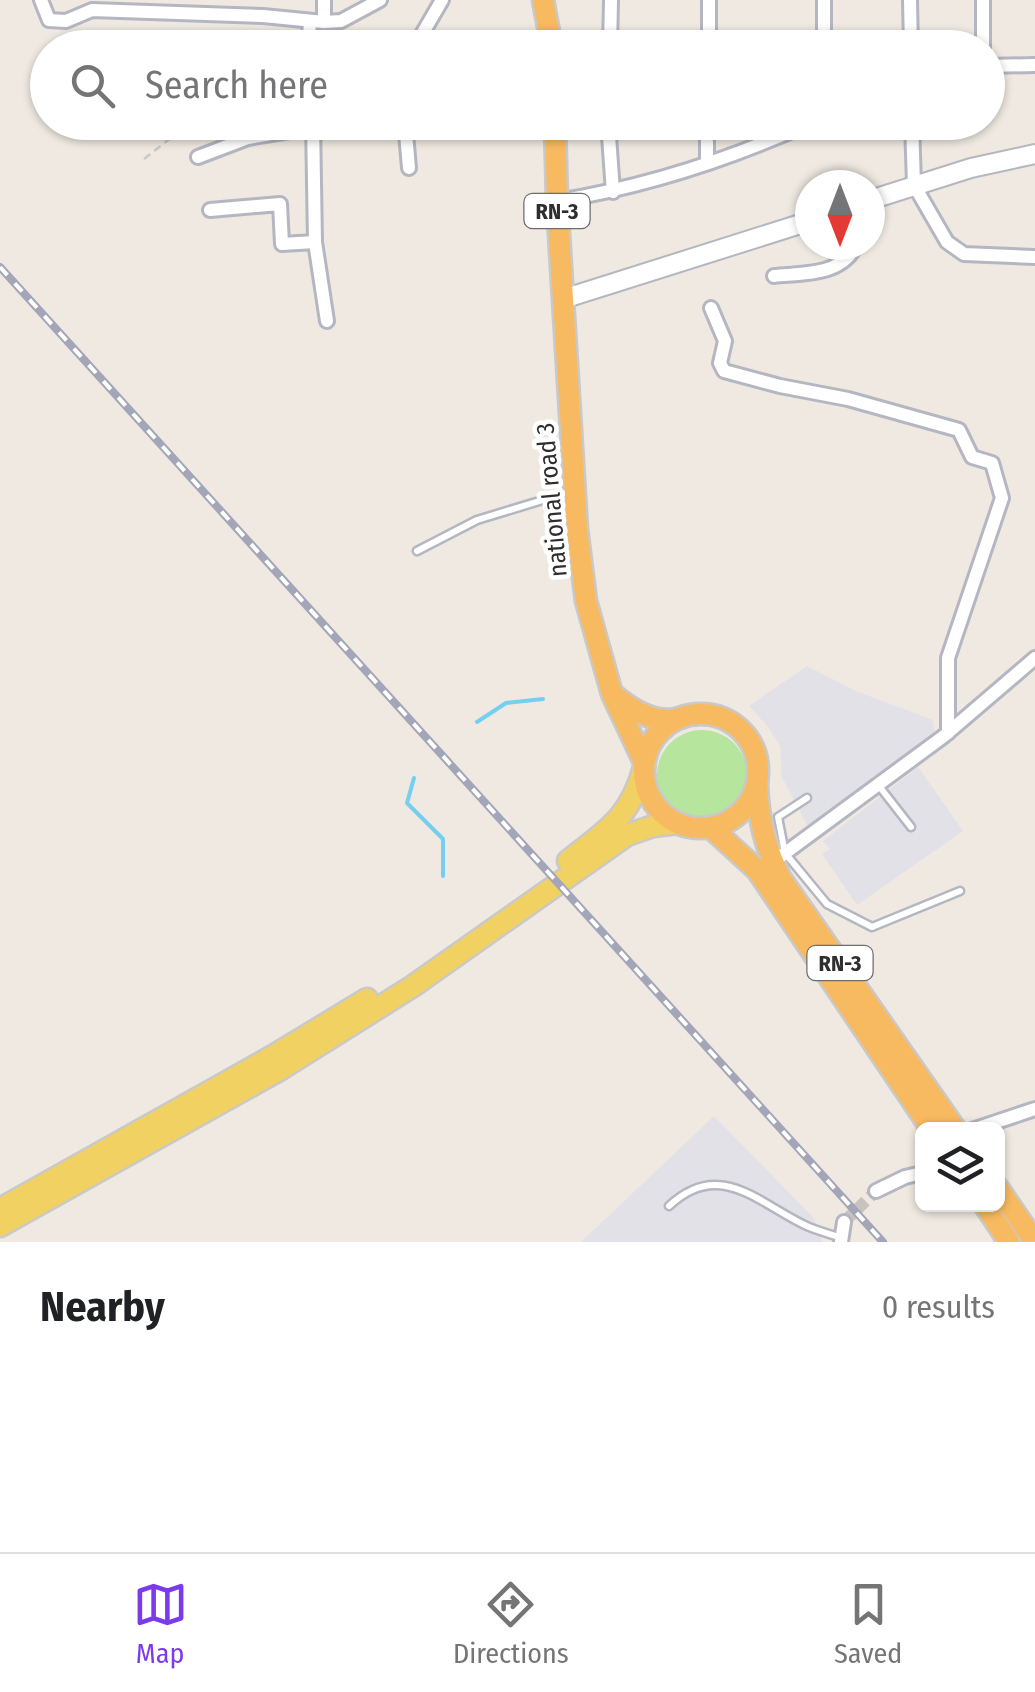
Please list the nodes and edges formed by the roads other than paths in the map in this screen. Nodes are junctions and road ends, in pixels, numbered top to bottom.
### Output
1 (41, 0) edge
2 (255, 0) edge
3 (324, 0) edge
4 (380, 0) edge
5 (442, 0) edge
6 (543, 0) edge
7 (611, 0) edge
8 (708, 0) edge
9 (824, 0) edge
10 (910, 0) edge
11 (982, 0) edge
12 (264, 16) junction
13 (317, 23) junction
14 (314, 30) edge
15 (424, 30) edge
16 (549, 30) edge
17 (610, 30) edge
18 (709, 30) edge
19 (824, 30) edge
20 (911, 30) edge
21 (983, 30) edge
22 (1035, 65) edge
23 (1005, 66) edge
24 (243, 140) edge
25 (313, 140) edge
26 (406, 140) edge
27 (555, 140) edge
28 (609, 140) edge
29 (707, 140) edge
30 (765, 140) edge
31 (913, 140) edge
32 (1035, 154) edge
33 (198, 157) dead end
34 (707, 162) junction
35 (409, 168) dead end
36 (914, 186) junction
37 (613, 192) junction
38 (885, 195) edge
39 (557, 201) junction
40 (210, 210) dead end
41 (795, 226) edge
42 (315, 242) junction
43 (1035, 257) edge
44 (846, 260) edge
45 (774, 276) dead end
46 (563, 299) junction
47 (711, 308) dead end
48 (327, 321) dead end
49 (575, 490) junction
50 (417, 551) dead end
51 (1035, 658) edge
52 (612, 694) junction
53 (682, 717) junction
54 (948, 733) junction
55 (644, 764) junction
56 (757, 783) junction
57 (880, 786) junction
58 (807, 798) dead end
59 (678, 823) junction
60 (710, 827) junction
61 (911, 828) dead end
62 (779, 858) junction
63 (960, 891) dead end
64 (1035, 1109) edge
65 (927, 1122) edge
66 (951, 1122) edge
67 (996, 1122) edge
68 (915, 1175) edge
69 (876, 1191) tunnel mouth
70 (1005, 1198) edge
71 (669, 1206) dead end
72 (0, 1209) edge
73 (989, 1212) edge
74 (844, 1222) tunnel mouth
75 (0, 1226) edge
76 (840, 1240) edge
77 (1009, 1242) edge
78 (1035, 1242) edge

1 - 12 street
2 - 12 street
3 - 13 street
4 - 13 street
5 - 15 street
6 - 16 highway
7 - 17 street
8 - 18 street
9 - 19 street
10 - 20 street
11 - 21 street
12 - 13 street
13 - 14 street
22 - 23 street
24 - 33 street
25 - 42 street
26 - 35 street
27 - 39 highway, RN-3
28 - 37 street
29 - 34 street
30 - 34 street
31 - 36 street
32 - 36 main road
34 - 37 street
36 - 38 main road
36 - 43 street
37 - 39 street
39 - 46 highway, RN-3
40 - 42 street
41 - 46 main road
42 - 48 street
44 - 45 street
46 - 49 highway, national road 3 / RN-3
47 - 54 street
49 - 50 lane
49 - 52 highway, national road 3 / RN-3
51 - 54 street
52 - 53 highway
52 - 55 highway, RN-3
53 - 55 highway
53 - 56 highway
54 - 57 street
55 - 59 highway
55 - 72 main road
56 - 60 highway
56 - 62 highway, RN-3
57 - 61 lane
57 - 62 street
58 - 62 lane
59 - 60 highway
59 - 75 main road
60 - 65 highway, RN-3
62 - 63 lane
62 - 66 highway, RN-3
64 - 67 street
68 - 69 street
70 - 78 highway
71 - 76 lane
73 - 77 highway
74 - 76 street

